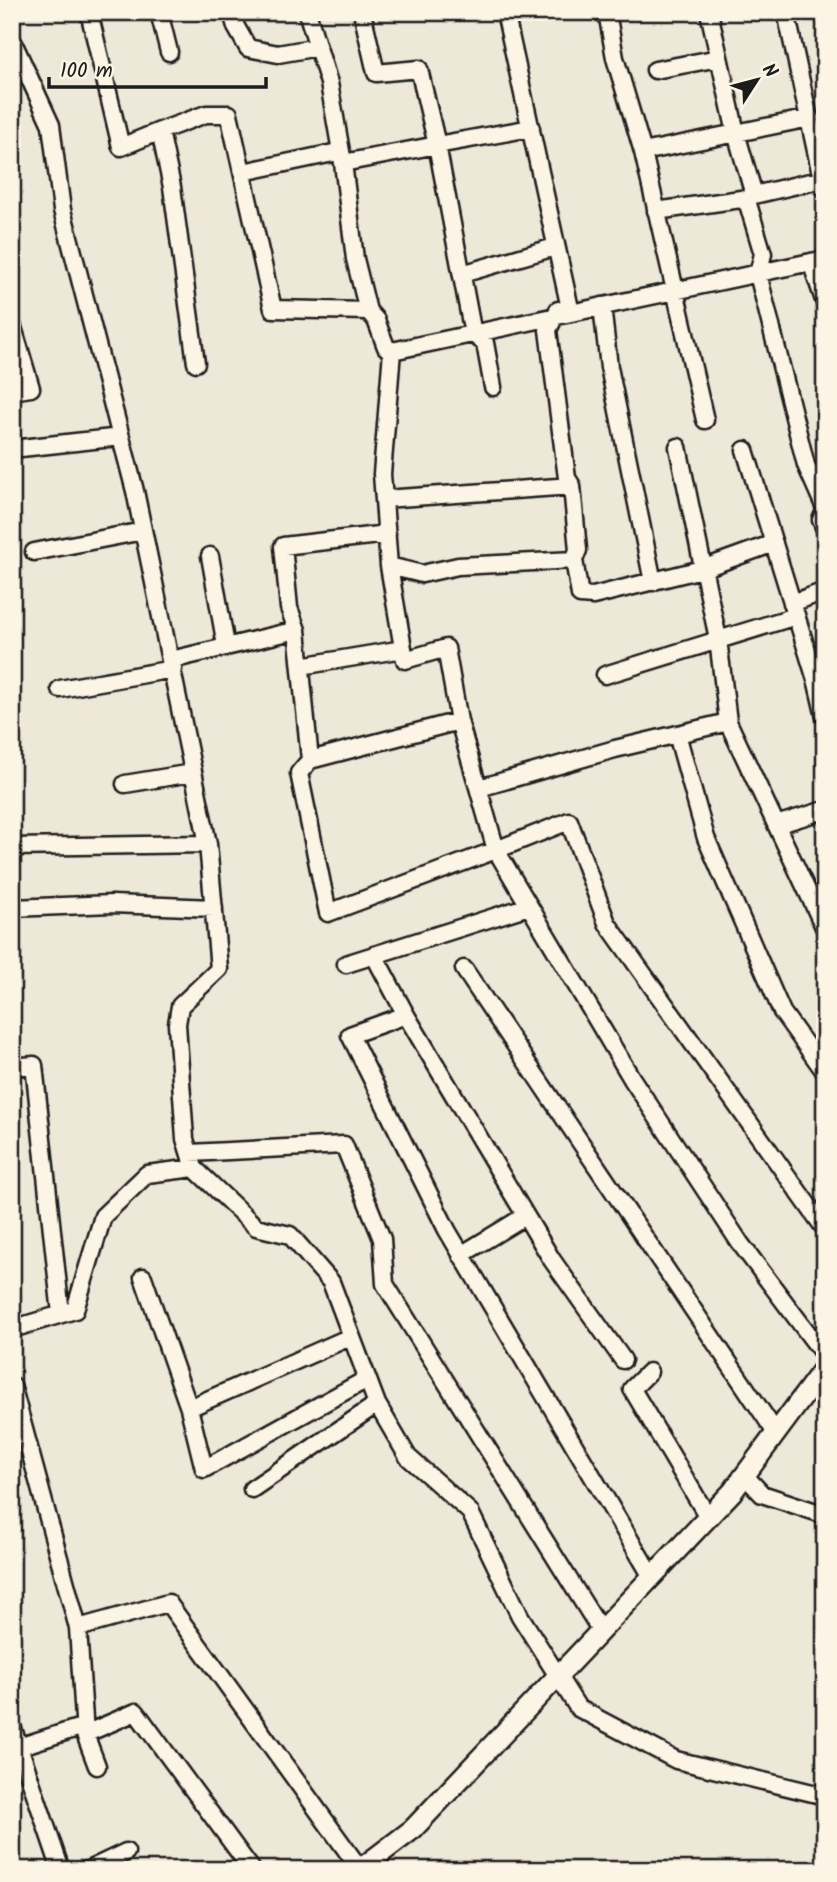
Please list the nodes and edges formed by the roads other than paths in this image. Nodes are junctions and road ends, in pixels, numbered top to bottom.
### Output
1 (89, 12) edge
2 (159, 12) edge
3 (232, 12) edge
4 (307, 12) edge
5 (362, 12) edge
6 (505, 12) edge
7 (607, 12) edge
8 (709, 12) edge
9 (786, 12) edge
10 (12, 40) edge
11 (318, 47) junction
12 (169, 52) dead end
13 (719, 58) junction
14 (655, 71) dead end
15 (810, 118) junction
16 (531, 128) junction
17 (160, 131) junction
18 (736, 133) junction
19 (438, 145) junction
20 (643, 152) junction
21 (342, 158) junction
22 (243, 172) junction
23 (824, 184) edge
24 (656, 211) junction
25 (555, 247) junction
26 (818, 261) edge
27 (462, 274) junction
28 (758, 274) junction
29 (674, 291) junction
30 (825, 303) edge
31 (602, 306) junction
32 (368, 311) junction
33 (561, 313) junction
34 (12, 324) edge
35 (473, 334) junction
36 (392, 351) junction
37 (196, 363) dead end
38 (494, 387) dead end
39 (12, 391) edge
40 (705, 420) dead end
41 (121, 437) junction
42 (678, 447) dead end
43 (12, 449) edge
44 (744, 450) dead end
45 (572, 486) junction
46 (384, 499) junction
47 (824, 517) edge
48 (143, 531) junction
49 (387, 534) junction
50 (774, 543) junction
51 (34, 552) dead end
52 (210, 556) dead end
53 (574, 560) junction
54 (389, 566) junction
55 (702, 569) junction
56 (653, 582) junction
57 (825, 591) edge
58 (794, 609) junction
59 (298, 630) junction
60 (718, 639) junction
61 (226, 646) junction
62 (403, 649) junction
63 (817, 655) edge
64 (172, 665) junction
65 (301, 666) junction
66 (606, 675) dead end
67 (61, 689) dead end
68 (825, 717) edge
69 (459, 721) junction
70 (728, 722) junction
71 (677, 734) junction
72 (310, 760) junction
73 (192, 773) junction
74 (125, 784) dead end
75 (479, 788) junction
76 (825, 810) edge
77 (776, 825) junction
78 (208, 844) junction
79 (12, 847) edge
80 (496, 850) junction
81 (530, 906) junction
82 (12, 908) edge
83 (214, 908) junction
84 (825, 929) edge
85 (374, 955) junction
86 (346, 964) dead end
87 (464, 969) dead end
88 (406, 1015) junction
89 (12, 1067) edge
90 (825, 1072) edge
91 (192, 1160) junction
92 (525, 1216) junction
93 (825, 1229) edge
94 (461, 1255) junction
95 (143, 1277) dead end
96 (61, 1314) junction
97 (12, 1329) edge
98 (350, 1337) junction
99 (825, 1356) edge
100 (623, 1360) dead end
101 (825, 1367) edge
102 (649, 1372) dead end
103 (367, 1378) junction
104 (12, 1385) edge
105 (377, 1404) junction
106 (189, 1408) junction
107 (776, 1433) junction
108 (745, 1476) junction
109 (252, 1489) dead end
110 (825, 1515) edge
111 (708, 1517) junction
112 (652, 1577) junction
113 (78, 1628) junction
114 (601, 1631) junction
115 (557, 1678) junction
116 (12, 1726) edge
117 (84, 1730) junction
118 (16, 1748) edge
119 (97, 1766) dead end
120 (825, 1796) edge
121 (126, 1852) dead end
122 (61, 1870) edge
123 (88, 1870) edge
124 (252, 1870) edge
125 (359, 1870) edge

1 - 17 street
2 - 12 street
3 - 11 street
4 - 11 street
5 - 19 street
6 - 16 street
7 - 20 street
8 - 13 street
9 - 15 street
10 - 41 street
11 - 21 street
13 - 14 street
13 - 18 street
15 - 18 street
15 - 23 street
16 - 19 street
16 - 25 street
17 - 22 street
17 - 37 street
18 - 20 street
18 - 23 street
19 - 21 street
19 - 27 street
20 - 24 street
21 - 22 street
21 - 32 street
22 - 32 street
24 - 28 street
24 - 29 street
25 - 27 street
25 - 33 street
26 - 28 street
26 - 30 street
27 - 35 street
28 - 29 street
28 - 47 street
29 - 31 street
29 - 40 street
31 - 33 street
31 - 56 street
32 - 36 street
33 - 35 street
33 - 45 street
34 - 39 street
35 - 36 street
35 - 38 street
36 - 46 street
41 - 43 street
41 - 48 street
42 - 55 street
44 - 50 street
45 - 46 street
45 - 53 street
46 - 49 street
48 - 51 street
48 - 64 street
49 - 54 street
49 - 59 street
50 - 55 street
50 - 58 street
52 - 61 street
53 - 54 street
53 - 56 street
54 - 62 street
55 - 56 street
55 - 60 street
57 - 58 street
58 - 60 street
58 - 63 street
59 - 61 street
59 - 65 street
60 - 66 street
60 - 70 street
61 - 64 street
62 - 65 street
62 - 69 street
63 - 68 street
64 - 67 street
64 - 73 street
65 - 72 street
69 - 72 street
69 - 75 street
70 - 71 street
70 - 77 street
71 - 75 street
71 - 90 street
72 - 80 street
73 - 74 street
73 - 78 street
75 - 80 street
76 - 77 street
77 - 84 street
78 - 79 street
78 - 83 street
80 - 81 street
80 - 93 street
81 - 85 street
81 - 99 street
82 - 83 street
83 - 91 street
85 - 86 street
85 - 88 street
87 - 107 street
88 - 92 street
88 - 94 street
89 - 96 street
91 - 96 street
91 - 98 street
91 - 114 street
92 - 94 street
92 - 100 street
94 - 112 street
95 - 106 street
96 - 97 street
98 - 103 street
98 - 106 street
101 - 107 street
102 - 111 street
103 - 105 street
103 - 106 street
104 - 113 street
105 - 109 street
105 - 115 street
107 - 108 street
108 - 110 street
108 - 111 street
111 - 112 street
112 - 114 street
113 - 117 street
113 - 125 street
114 - 115 street
115 - 120 street
115 - 125 street
116 - 118 street
117 - 118 street
117 - 119 street
117 - 124 street
118 - 122 street
121 - 123 street

